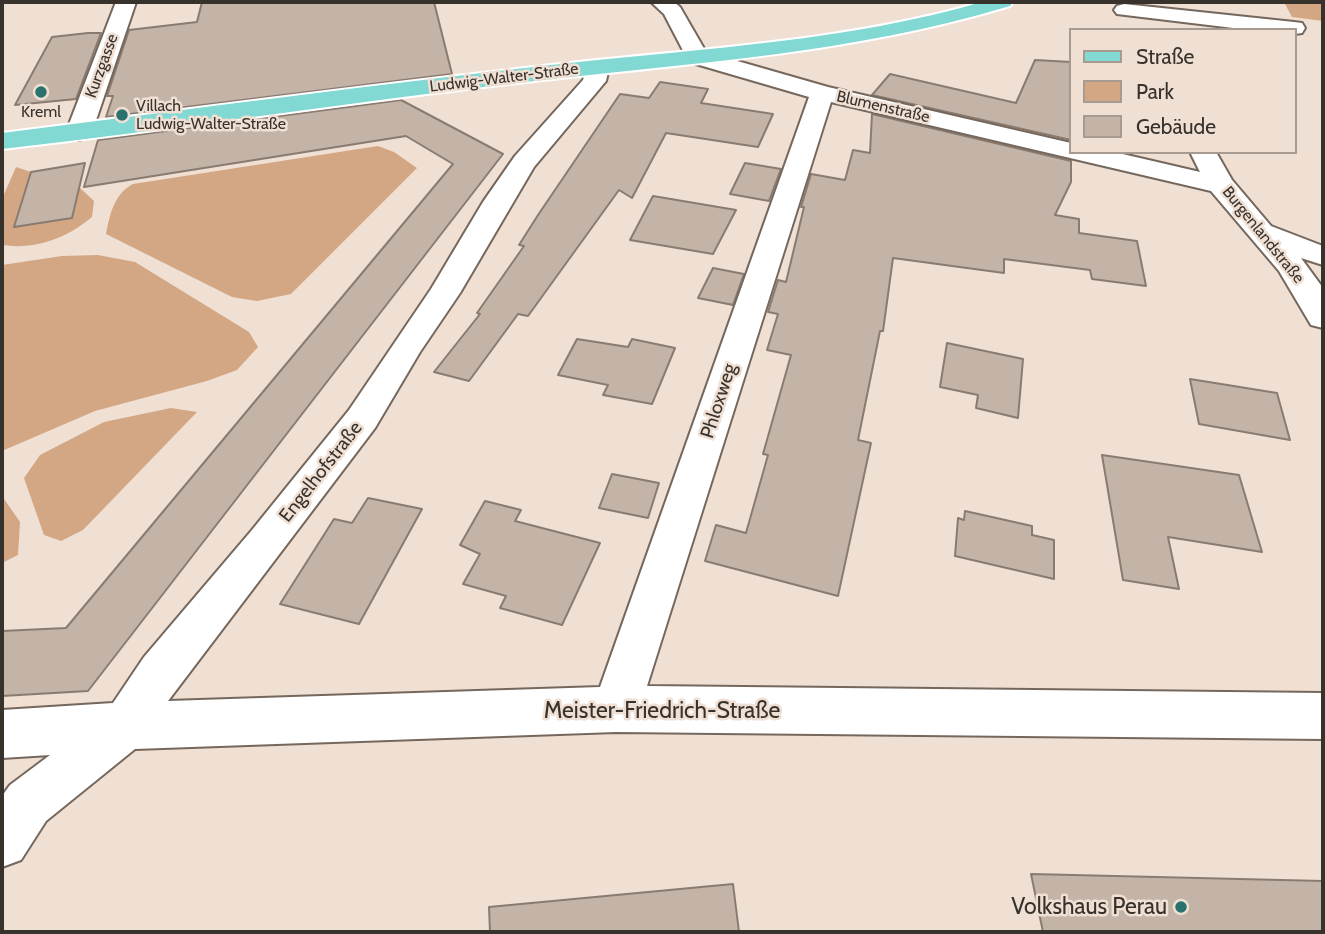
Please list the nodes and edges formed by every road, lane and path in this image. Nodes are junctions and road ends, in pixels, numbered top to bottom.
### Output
1 (126, 2) edge
2 (661, 2) edge
3 (1003, 2) edge
4 (1122, 6) edge
5 (1134, 28) edge
6 (1294, 28) dead end
7 (697, 57) junction
8 (597, 67) junction
9 (822, 93) junction
10 (79, 132) junction
11 (2, 141) edge
12 (1070, 150) edge
13 (1088, 154) edge
14 (1204, 154) edge
15 (1221, 185) junction
16 (1262, 232) junction
17 (1323, 256) edge
18 (1321, 306) edge
19 (615, 709) junction
20 (1323, 716) edge
21 (126, 726) junction
22 (2, 734) edge
23 (2, 841) edge

1 - 10 street, Kurzgasse
2 - 7 street
3 - 7 main road, Ludwig-Walter-Straße
4 - 5 street
4 - 6 street
7 - 8 main road, Ludwig-Walter-Straße
7 - 9 street, Blumenstraße
8 - 10 main road, Ludwig-Walter-Straße
8 - 21 street, Engelhofstraße
9 - 12 street, Blumenstraße
9 - 19 street, Phloxweg
10 - 11 main road, Ludwig-Walter-Straße
13 - 15 street
14 - 15 street, Burgenlandstraße
15 - 16 street, Burgenlandstraße
16 - 17 street
16 - 18 street, Burgenlandstraße
19 - 20 street, Meister-Friedrich-Straße
19 - 21 street, Meister-Friedrich-Straße
21 - 22 street, Meister-Friedrich-Straße
21 - 23 street, Engelhofstraße

